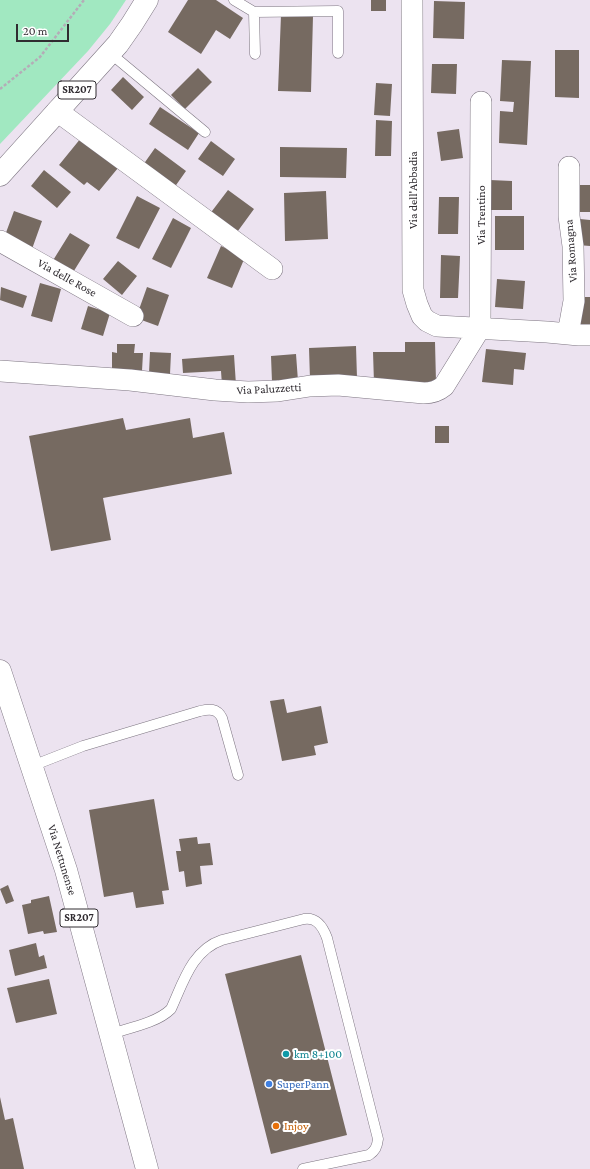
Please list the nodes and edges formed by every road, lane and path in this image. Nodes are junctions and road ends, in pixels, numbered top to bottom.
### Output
1 (84, 0) edge
2 (147, 0) edge
3 (234, 0) edge
4 (412, 0) edge
5 (254, 12) junction
6 (110, 53) junction
7 (338, 53) dead end
8 (255, 54) dead end
9 (0, 89) edge
10 (481, 102) dead end
11 (57, 111) junction
12 (205, 132) dead end
13 (569, 167) dead end
14 (0, 175) edge
15 (0, 241) edge
16 (272, 269) dead end
17 (133, 316) dead end
18 (480, 328) junction
19 (568, 334) junction
20 (590, 335) edge
21 (0, 371) edge
22 (0, 671) edge
23 (32, 766) junction
24 (238, 775) dead end
25 (110, 1034) junction
26 (147, 1169) edge
27 (303, 1169) edge

1 - 9 path
2 - 6 main road, SR207
3 - 5 lane
4 - 18 street, Via dell'Abbadia
5 - 7 lane
5 - 8 lane
6 - 11 main road, SR207
6 - 12 lane
10 - 18 street, Via Trentino
11 - 14 main road, SR207
11 - 16 street
13 - 19 street, Via Romagna
15 - 17 street, Via delle Rose
18 - 19 street, Via dell'Abbadia
18 - 21 street, Via Paluzzetti
19 - 20 street, Via dell'Abbadia
22 - 23 main road, Via Nettunense / SR207
23 - 24 lane
23 - 25 main road, Via Nettunense / SR207
25 - 26 main road, Via Nettunense / SR207
25 - 27 lane

